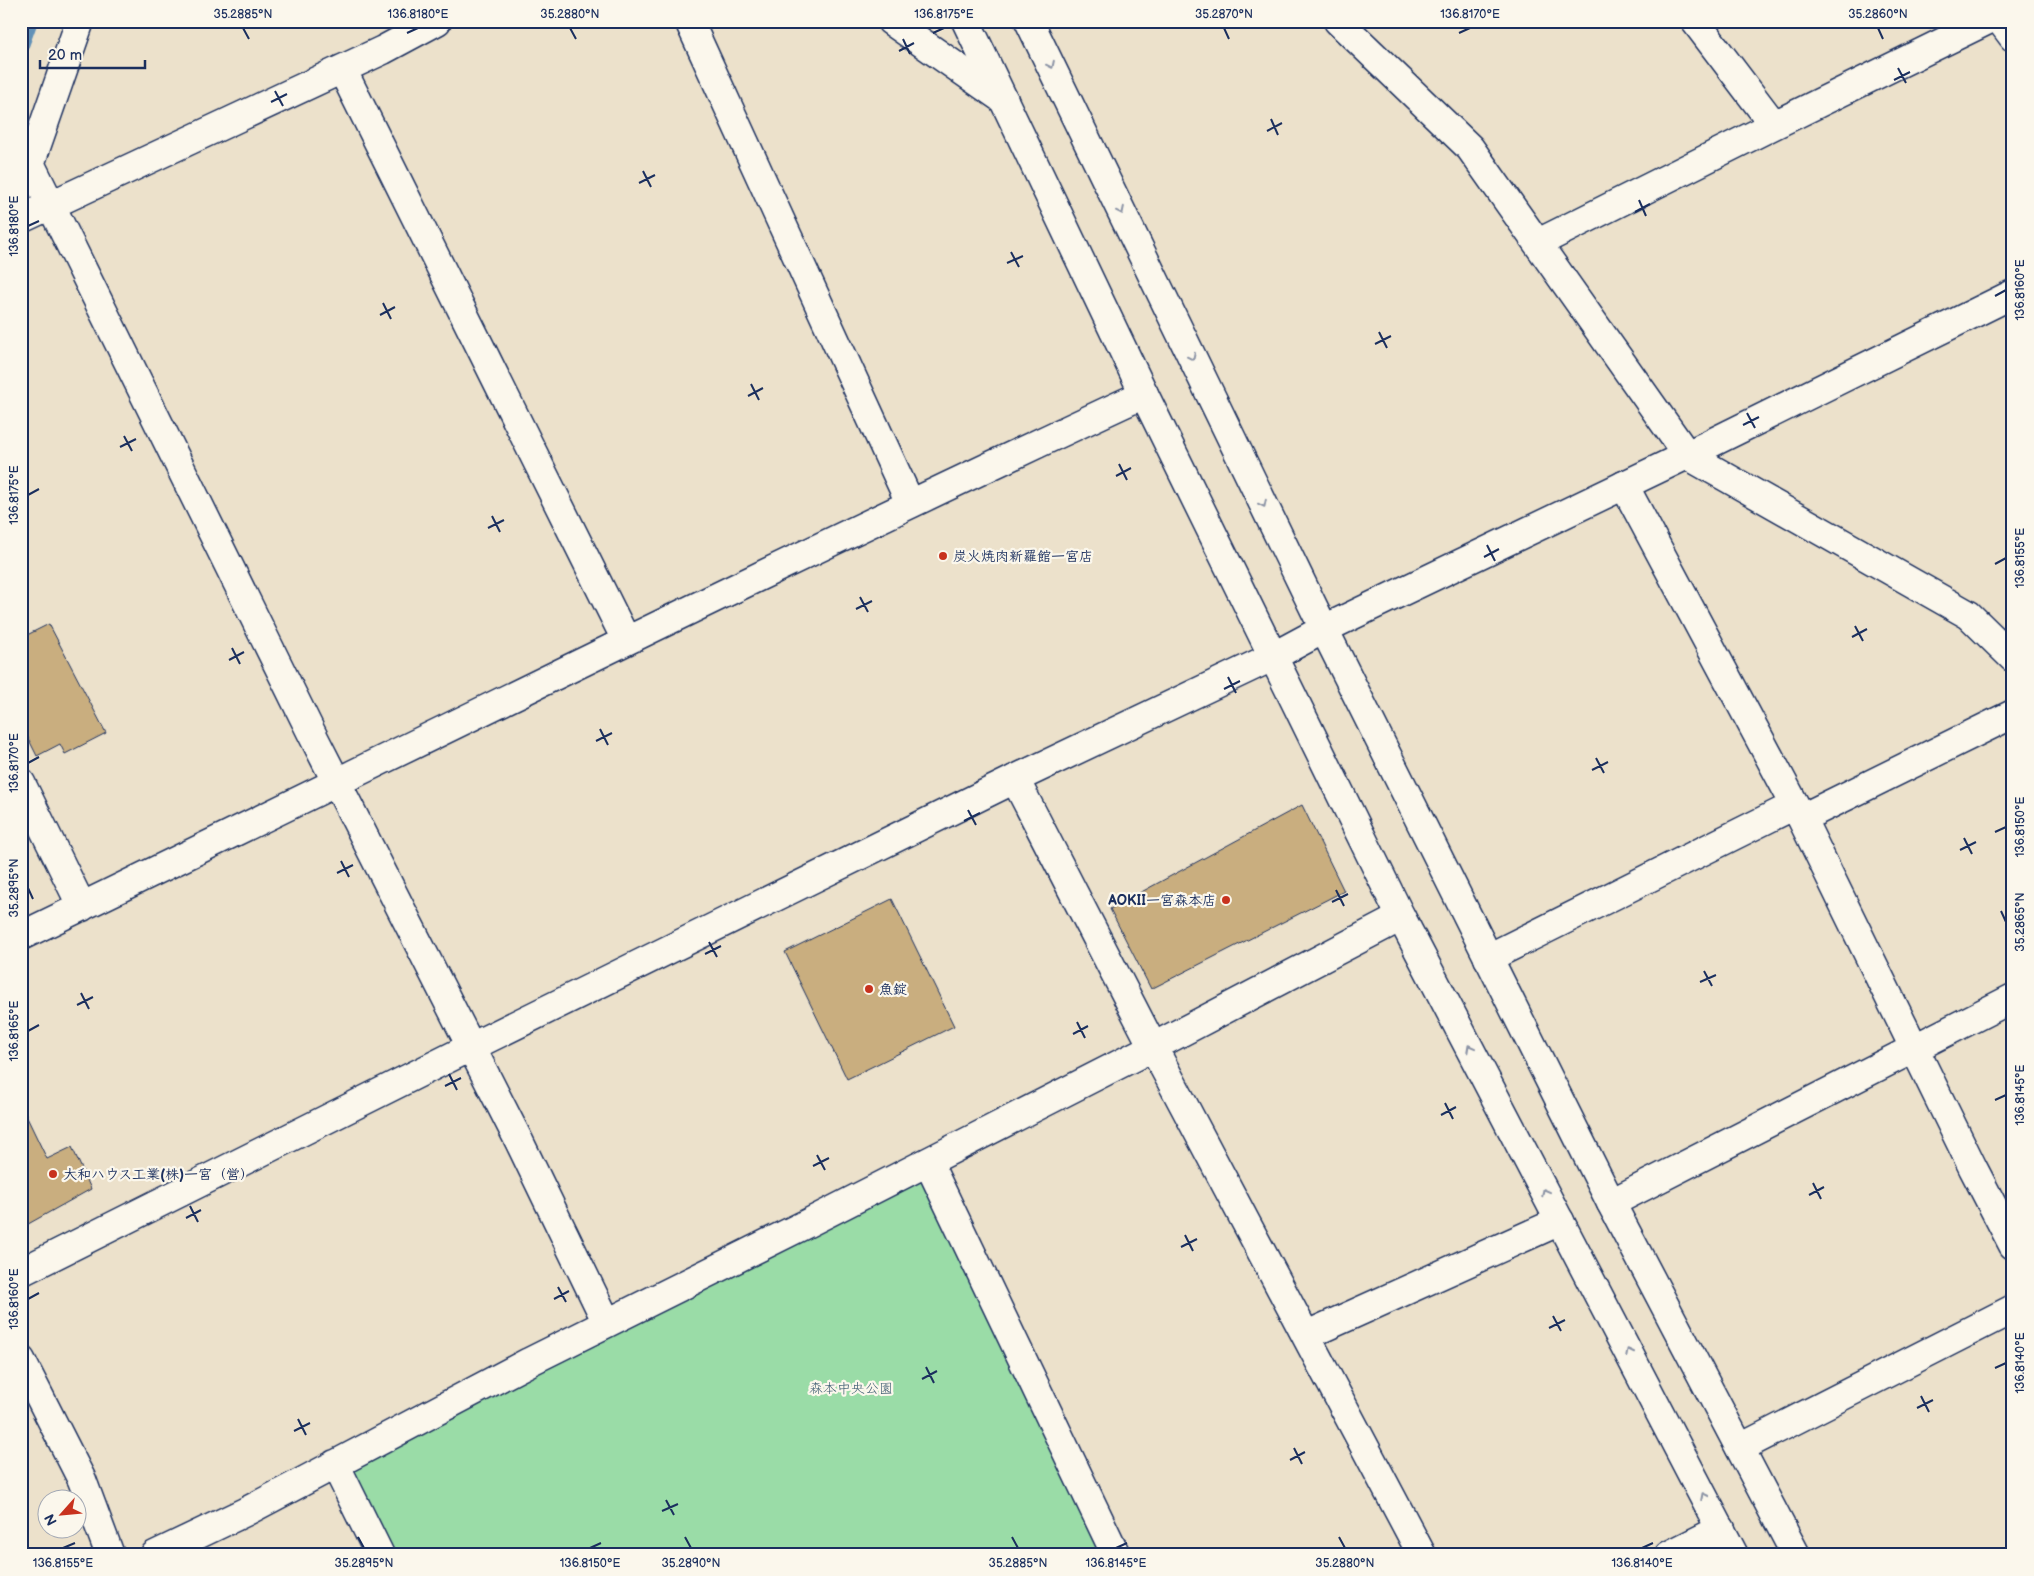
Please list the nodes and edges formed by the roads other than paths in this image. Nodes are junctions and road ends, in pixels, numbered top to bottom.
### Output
1 (80, 21) edge
2 (438, 21) edge
3 (689, 21) edge
4 (891, 21) edge
5 (966, 21) edge
6 (1029, 21) edge
7 (1338, 21) edge
8 (1695, 21) edge
9 (1986, 21) edge
10 (2001, 21) edge
11 (2013, 37) edge
12 (342, 69) junction
13 (1004, 100) junction
14 (1774, 125) junction
15 (26, 174) edge
16 (51, 205) junction
17 (21, 219) edge
18 (1538, 244) junction
19 (2013, 294) edge
20 (1144, 394) junction
21 (1687, 455) junction
22 (1624, 485) junction
23 (910, 503) junction
24 (1324, 628) junction
25 (626, 640) junction
26 (1272, 657) junction
27 (2013, 658) edge
28 (2013, 714) edge
29 (1015, 779) junction
30 (21, 783) edge
31 (337, 783) junction
32 (1798, 811) junction
33 (82, 907) junction
34 (1401, 917) junction
35 (21, 936) edge
36 (1488, 958) junction
37 (2013, 998) edge
38 (471, 1047) junction
39 (1153, 1047) junction
40 (1914, 1048) junction
41 (928, 1162) junction
42 (1611, 1203) junction
43 (1560, 1221) junction
44 (2013, 1245) edge
45 (21, 1272) edge
46 (2013, 1309) edge
47 (607, 1323) junction
48 (1307, 1335) junction
49 (21, 1360) edge
50 (1740, 1448) junction
51 (335, 1464) junction
52 (1721, 1529) junction
53 (110, 1555) edge
54 (155, 1555) edge
55 (380, 1555) edge
56 (1116, 1555) edge
57 (1422, 1555) edge
58 (1669, 1555) edge
59 (1734, 1555) edge
60 (1796, 1555) edge

1 - 15 street
2 - 12 street
3 - 23 street
4 - 13 street
5 - 13 street
6 -> 24 street
7 - 18 street
8 - 14 street
9 - 14 street
10 - 11 street
12 - 16 street
12 - 25 street
13 - 20 street
14 - 18 street
15 - 16 street
16 - 17 street
16 - 31 street
18 - 21 street
19 - 21 street
20 - 23 street
20 - 26 street
21 - 22 street
21 - 27 street
22 - 24 street
22 - 32 street
23 - 25 street
24 - 26 street
24 - 36 street
25 - 31 street
26 - 29 street
26 - 34 street
28 - 32 street
29 - 38 street
29 - 39 street
30 - 33 street
31 - 33 street
31 - 38 street
32 - 36 street
32 - 40 street
33 - 35 street
34 - 39 street
43 -> 34 street
36 - 42 street
37 - 40 street
38 - 45 street
38 - 47 street
39 - 41 street
39 - 48 street
40 - 42 street
40 - 44 street
41 - 47 street
41 - 56 street
42 - 50 street
43 - 48 street
52 -> 43 street
46 - 50 street
47 - 51 street
48 - 57 street
49 - 53 street
50 - 60 street
51 - 54 street
51 - 55 street
52 - 58 street
52 - 59 street

